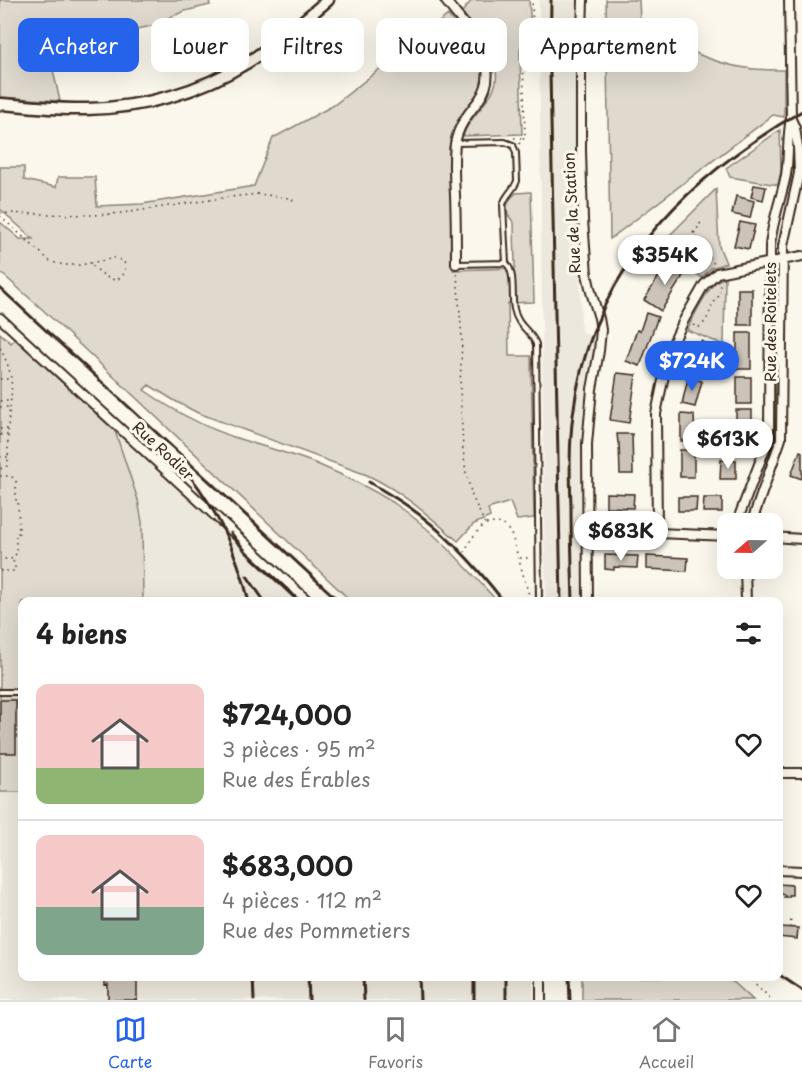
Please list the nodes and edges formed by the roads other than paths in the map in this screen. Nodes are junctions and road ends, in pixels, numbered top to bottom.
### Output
1 (328, 0) edge
2 (445, 0) edge
3 (583, 0) edge
4 (789, 0) edge
5 (0, 104) edge
6 (791, 118) junction
7 (455, 143) junction
8 (802, 256) edge
9 (783, 260) junction
10 (506, 263) junction
11 (770, 263) junction
12 (456, 264) joint
13 (0, 318) edge
14 (769, 430) junction
15 (782, 430) junction
16 (740, 513) edge
17 (755, 513) edge
18 (588, 530) junction
19 (657, 532) junction
20 (717, 535) edge
21 (783, 538) edge
22 (802, 539) edge
23 (745, 579) edge
24 (304, 597) edge
25 (539, 597) edge
26 (588, 597) edge
27 (746, 597) edge
28 (0, 692) edge
29 (18, 692) edge
30 (783, 773) edge
31 (802, 773) edge
32 (783, 870) edge
33 (802, 871) edge
34 (541, 981) edge
35 (541, 1000) edge

1 - 5 street
2 - 7 street
3 - 18 street, Rue de la Station
4 - 6 street, Rue des Roitelets
6 - 9 street, Rue des Roitelets
6 - 11 street, Rue des Roitelets
7 - 10 lane
7 - 12 street
8 - 9 street
9 - 11 street
9 - 15 street, Rue des Roitelets
10 - 12 lane
10 - 25 lane
11 - 14 street, Rue des Roitelets
11 - 19 street
13 - 24 street, Rue Rodier
14 - 15 street
14 - 16 street, Rue des Roitelets
15 - 17 street, Rue des Roitelets
18 - 19 street
18 - 26 street, Rue de la Station
19 - 20 street
21 - 22 street
23 - 27 street
28 - 29 lane
30 - 31 street
32 - 33 street
34 - 35 street

